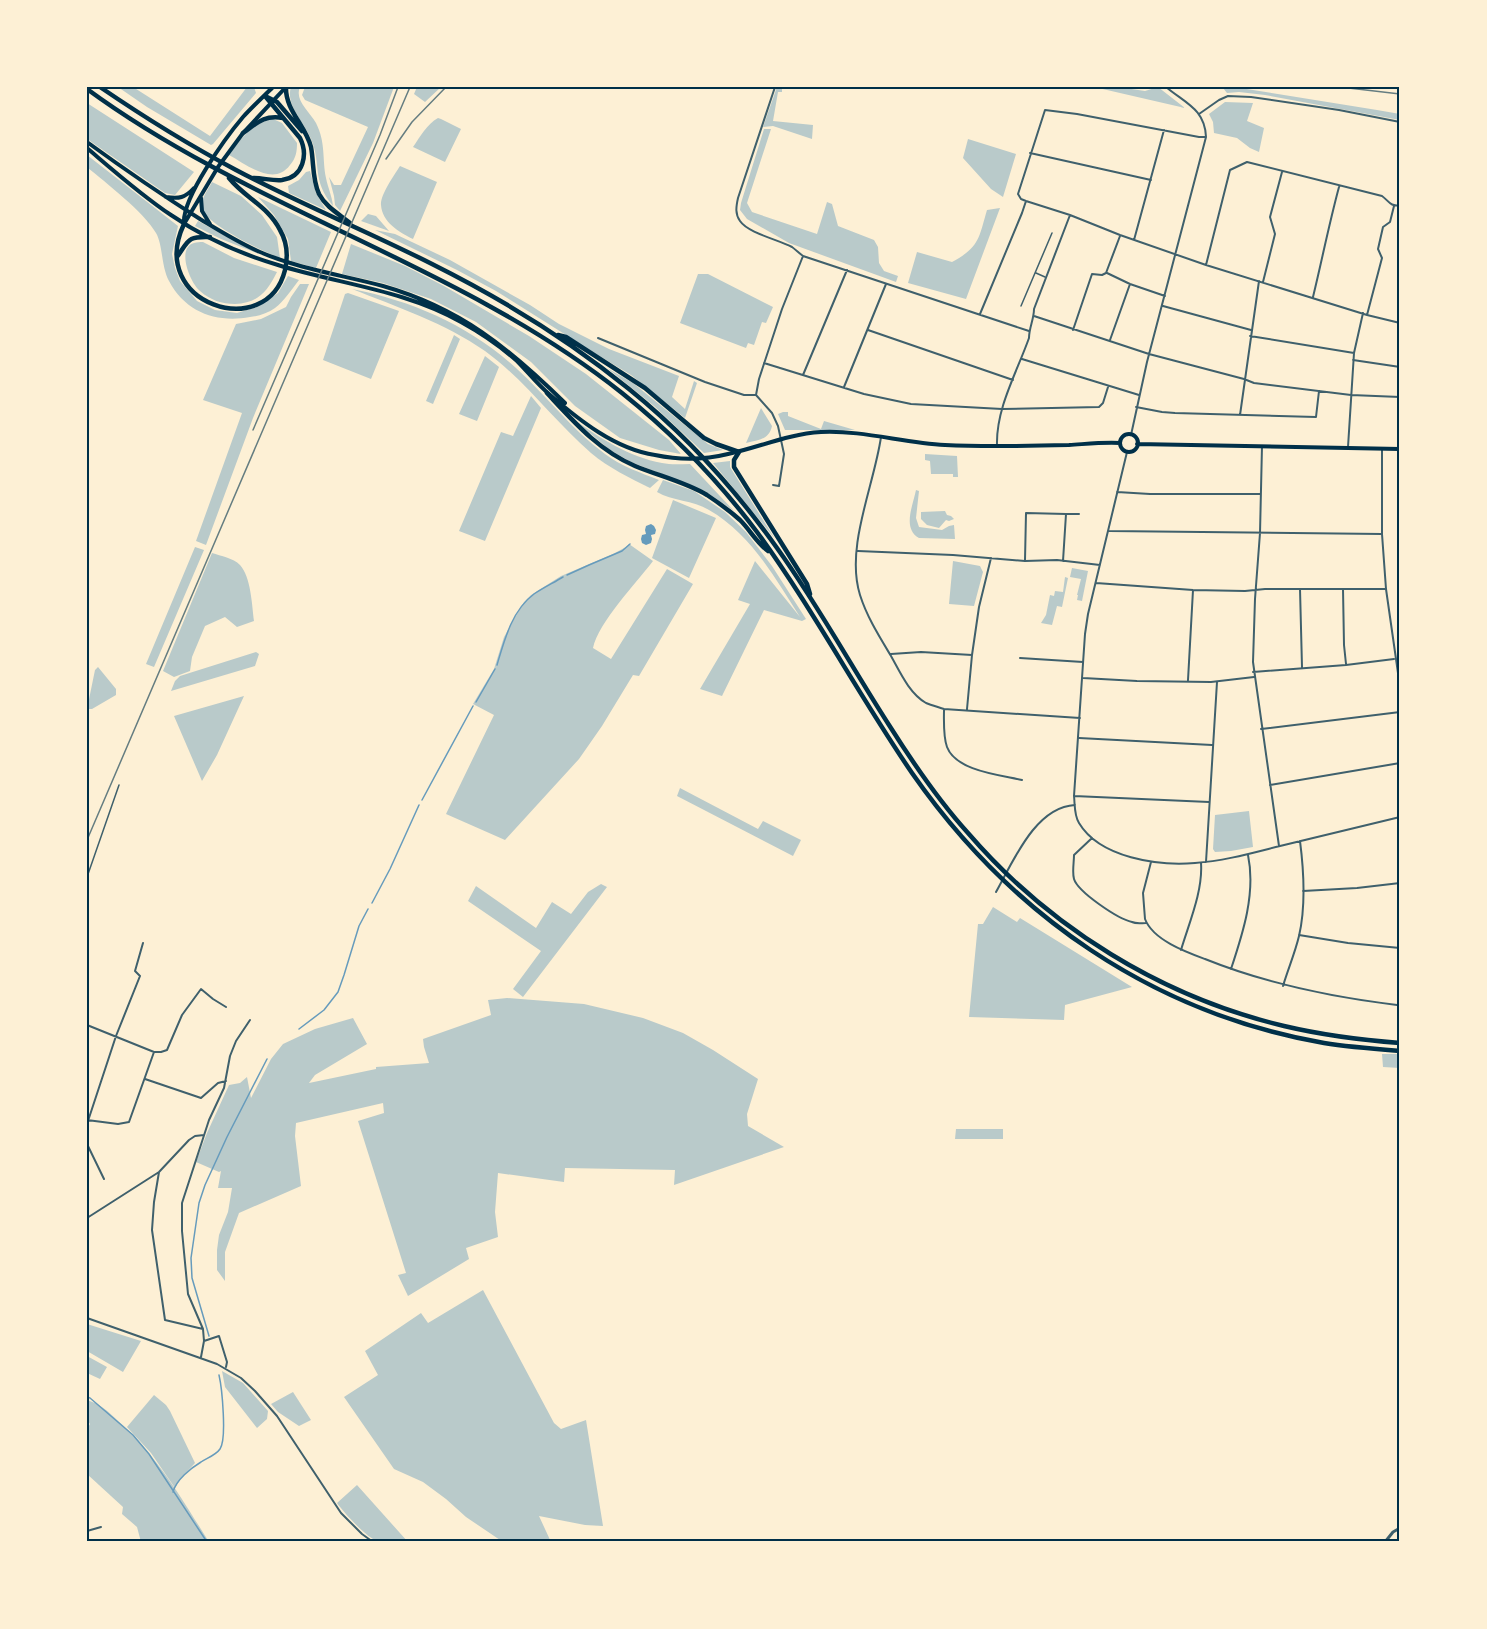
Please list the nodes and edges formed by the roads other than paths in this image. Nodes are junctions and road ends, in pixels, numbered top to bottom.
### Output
1 (100, 87) edge
2 (273, 87) edge
3 (286, 87) edge
4 (775, 87) edge
5 (1166, 87) edge
6 (87, 89) edge
7 (265, 96) junction
8 (272, 101) junction
9 (1199, 114) junction
10 (285, 119) junction
11 (1400, 122) edge
12 (1164, 130) junction
13 (243, 133) junction
14 (1206, 137) junction
15 (308, 138) junction
16 (87, 142) edge
17 (87, 148) edge
18 (1030, 153) junction
19 (1282, 171) junction
20 (228, 176) junction
21 (250, 178) junction
22 (1151, 180) junction
23 (197, 186) junction
24 (1340, 186) junction
25 (164, 196) junction
26 (201, 196) junction
27 (1026, 201) junction
28 (1400, 205) edge
29 (1394, 206) junction
30 (185, 210) junction
31 (190, 214) junction
32 (1070, 215) junction
33 (339, 217) junction
34 (184, 224) junction
35 (213, 227) junction
36 (1052, 233) dead end
37 (1120, 235) junction
38 (210, 237) junction
39 (1134, 240) junction
40 (1176, 255) junction
41 (803, 256) junction
42 (177, 257) junction
43 (1206, 265) junction
44 (847, 270) junction
45 (311, 272) junction
46 (1036, 273) junction
47 (1106, 273) junction
48 (1046, 277) junction
49 (344, 280) junction
50 (1258, 281) junction
51 (1263, 282) junction
52 (886, 284) junction
53 (1130, 284) junction
54 (1166, 296) junction
55 (1313, 297) junction
56 (1022, 306) dead end
57 (1162, 306) junction
58 (1363, 313) junction
59 (980, 314) junction
60 (1367, 315) junction
61 (1034, 316) junction
62 (1400, 323) edge
63 (868, 330) junction
64 (1073, 330) junction
65 (1251, 330) junction
66 (1029, 331) junction
67 (555, 335) junction
68 (1250, 336) junction
69 (598, 338) dead end
70 (1110, 341) junction
71 (1353, 353) junction
72 (1149, 354) junction
73 (1022, 359) junction
74 (1353, 360) junction
75 (764, 363) junction
76 (1400, 367) edge
77 (803, 375) junction
78 (1244, 379) junction
79 (1013, 380) junction
80 (844, 387) junction
81 (1108, 387) junction
82 (1319, 391) junction
83 (548, 393) junction
84 (756, 395) junction
85 (1139, 395) junction
86 (1350, 395) junction
87 (1400, 397) edge
88 (1136, 407) junction
89 (1002, 409) junction
90 (1240, 415) junction
91 (578, 416) junction
92 (1131, 435) junction
93 (881, 437) junction
94 (781, 439) junction
95 (1120, 443) junction
96 (1137, 444) junction
97 (997, 445) junction
98 (1262, 446) junction
99 (1348, 448) junction
100 (1382, 448) junction
101 (1400, 449) edge
102 (739, 452) junction
103 (1127, 452) junction
104 (773, 485) dead end
105 (1117, 492) junction
106 (1260, 495) junction
107 (1066, 514) junction
108 (1079, 514) dead end
109 (1108, 531) junction
110 (1260, 533) junction
111 (1382, 534) junction
112 (856, 551) junction
113 (773, 554) junction
114 (991, 558) junction
115 (1024, 561) junction
116 (1063, 561) junction
117 (1100, 565) junction
118 (1096, 583) junction
119 (1300, 589) junction
120 (1343, 589) junction
121 (1386, 589) junction
122 (1193, 590) junction
123 (1256, 590) junction
124 (812, 601) junction
125 (889, 654) junction
126 (972, 655) junction
127 (1020, 658) dead end
128 (1395, 659) junction
129 (1083, 662) junction
130 (1346, 665) junction
131 (1302, 668) junction
132 (1253, 672) junction
133 (1254, 677) junction
134 (1083, 678) junction
135 (1188, 681) junction
136 (1217, 682) junction
137 (1400, 687) edge
138 (944, 709) junction
139 (967, 710) junction
140 (1400, 712) edge
141 (1080, 718) junction
142 (1261, 729) junction
143 (1079, 738) junction
144 (1212, 745) junction
145 (1400, 763) edge
146 (1022, 780) dead end
147 (119, 785) dead end
148 (1269, 785) junction
149 (1074, 796) junction
150 (1209, 802) junction
151 (1075, 805) junction
152 (1400, 817) edge
153 (1092, 838) junction
154 (1300, 841) junction
155 (1279, 846) junction
156 (1248, 855) junction
157 (1151, 862) junction
158 (1206, 862) junction
159 (1201, 863) junction
160 (87, 877) edge
161 (1400, 883) edge
162 (1304, 891) junction
163 (996, 892) dead end
164 (1146, 923) junction
165 (1299, 935) junction
166 (143, 943) dead end
167 (1400, 948) edge
168 (1181, 950) junction
169 (1231, 969) junction
170 (1283, 986) junction
171 (1400, 1003) edge
172 (226, 1007) dead end
173 (250, 1020) dead end
174 (87, 1025) edge
175 (116, 1036) junction
176 (1400, 1043) edge
177 (1400, 1051) edge
178 (154, 1052) junction
179 (145, 1080) junction
180 (226, 1081) junction
181 (87, 1121) edge
182 (204, 1135) junction
183 (87, 1144) edge
184 (159, 1172) junction
185 (104, 1179) dead end
186 (87, 1218) edge
187 (87, 1318) edge
188 (202, 1329) junction
189 (204, 1341) junction
190 (200, 1358) junction
191 (225, 1368) junction
192 (1400, 1524) edge
193 (101, 1527) dead end
194 (87, 1531) edge
195 (373, 1542) edge
196 (1385, 1542) edge

1 - 21 highway
2 - 7 main road
3 - 8 main road
3 - 15 highway
4 - 41 street
5 - 9 street
6 - 20 highway
7 - 8 highway
7 - 23 main road
8 - 10 highway
8 - 13 main road
8 - 15 highway
9 - 11 street
9 - 14 street
10 - 13 highway
10 - 21 highway
12 - 14 street
12 - 18 street
12 - 22 street
13 - 26 main road
14 - 40 street
15 - 33 highway
16 - 25 main road
17 - 34 main road
18 - 22 street
18 - 27 street
19 - 24 street
19 - 43 street
19 - 51 street
20 - 42 highway
20 - 113 highway
21 - 33 highway
22 - 39 street
23 - 25 main road
23 - 30 main road
24 - 29 street
24 - 55 street
25 - 30 main road
26 - 31 main road
26 - 35 main road
27 - 32 street
27 - 59 street
28 - 29 street
29 - 60 street
30 - 31 main road
30 - 34 main road
31 - 34 main road
31 - 35 main road
32 - 37 street
32 - 48 street
33 - 67 highway
34 - 38 main road
34 - 42 highway
35 - 45 main road
36 - 46 lane
37 - 39 street
37 - 47 street
38 - 42 highway
38 - 45 main road
39 - 40 street
40 - 43 street
40 - 54 street
41 - 44 street
41 - 75 street
43 - 50 street
44 - 52 street
44 - 77 street
45 - 49 main road
46 - 48 lane
46 - 56 lane
47 - 53 street
47 - 64 street
48 - 61 street
49 - 83 main road
49 - 91 main road
50 - 51 street
50 - 65 street
51 - 55 street
52 - 59 street
52 - 63 street
53 - 54 street
53 - 70 street
54 - 57 street
55 - 58 street
57 - 65 street
57 - 72 street
58 - 60 street
58 - 71 street
59 - 66 street
60 - 62 street
61 - 64 street
61 - 66 street
63 - 79 street
63 - 80 street
64 - 70 street
65 - 68 street
66 - 73 street
67 - 102 highway
67 - 124 highway
68 - 71 street
68 - 78 street
69 - 84 street
70 - 72 street
71 - 74 street
72 - 78 street
72 - 85 street
73 - 79 street
73 - 81 street
74 - 76 street
74 - 86 street
75 - 77 street
75 - 84 street
77 - 80 street
78 - 82 street
78 - 90 street
79 - 89 street
80 - 89 street
81 - 85 street
81 - 89 street
82 - 86 street
82 - 90 street
83 - 91 main road
83 - 113 highway
84 - 94 street
85 - 88 street
86 - 87 street
86 - 99 street
88 - 90 street
88 - 92 street
89 - 97 street
91 - 102 main road
92 - 95 main road
92 - 96 main road
93 - 94 main road
93 - 97 main road
93 - 112 street
94 - 102 main road
94 - 104 street
95 - 97 main road
95 - 103 main road
96 - 98 main road
96 - 103 main road
98 - 99 main road
98 - 106 street
99 - 100 main road
100 - 101 main road
100 - 111 street
102 - 124 highway
103 - 105 street
105 - 106 street
105 - 109 street
106 - 110 street
107 - 108 street
107 - 115 street
107 - 116 street
109 - 110 street
109 - 117 street
110 - 111 street
110 - 123 street
111 - 121 street
112 - 114 street
112 - 125 street
113 - 177 highway
114 - 115 street
114 - 126 street
115 - 116 street
116 - 117 street
117 - 118 street
118 - 122 street
118 - 129 street
119 - 120 street
119 - 123 street
119 - 131 street
120 - 121 street
120 - 130 street
121 - 128 street
122 - 123 street
122 - 135 street
123 - 132 street
124 - 176 highway
125 - 126 street
125 - 138 street
126 - 139 street
127 - 129 street
128 - 130 street
128 - 137 street
129 - 134 street
130 - 131 street
131 - 132 street
132 - 133 street
133 - 136 street
133 - 142 street
134 - 135 street
134 - 141 street
135 - 136 street
136 - 144 street
138 - 139 street
138 - 146 street
139 - 141 street
140 - 142 street
141 - 143 street
142 - 148 street
143 - 144 street
143 - 149 street
144 - 150 street
145 - 148 street
147 - 160 lane
148 - 155 street
149 - 150 street
149 - 151 street
150 - 158 street
151 - 153 street
151 - 163 street
152 - 154 street
153 - 157 street
153 - 164 street
154 - 155 street
154 - 162 street
155 - 156 street
156 - 158 street
156 - 169 street
157 - 159 street
157 - 164 street
158 - 159 street
159 - 168 street
161 - 162 street
162 - 165 street
164 - 168 street
165 - 167 street
165 - 170 street
166 - 175 street
168 - 169 street
169 - 170 street
170 - 171 street
172 - 178 street
173 - 180 street
174 - 175 street
175 - 178 street
175 - 181 street
178 - 179 street
179 - 180 street
179 - 181 street
180 - 182 street
182 - 184 street
182 - 188 street
183 - 185 street
184 - 186 street
184 - 188 street
187 - 190 street
188 - 189 street
189 - 190 street
189 - 191 street
190 - 191 street
191 - 195 street
192 - 196 street
193 - 194 street

